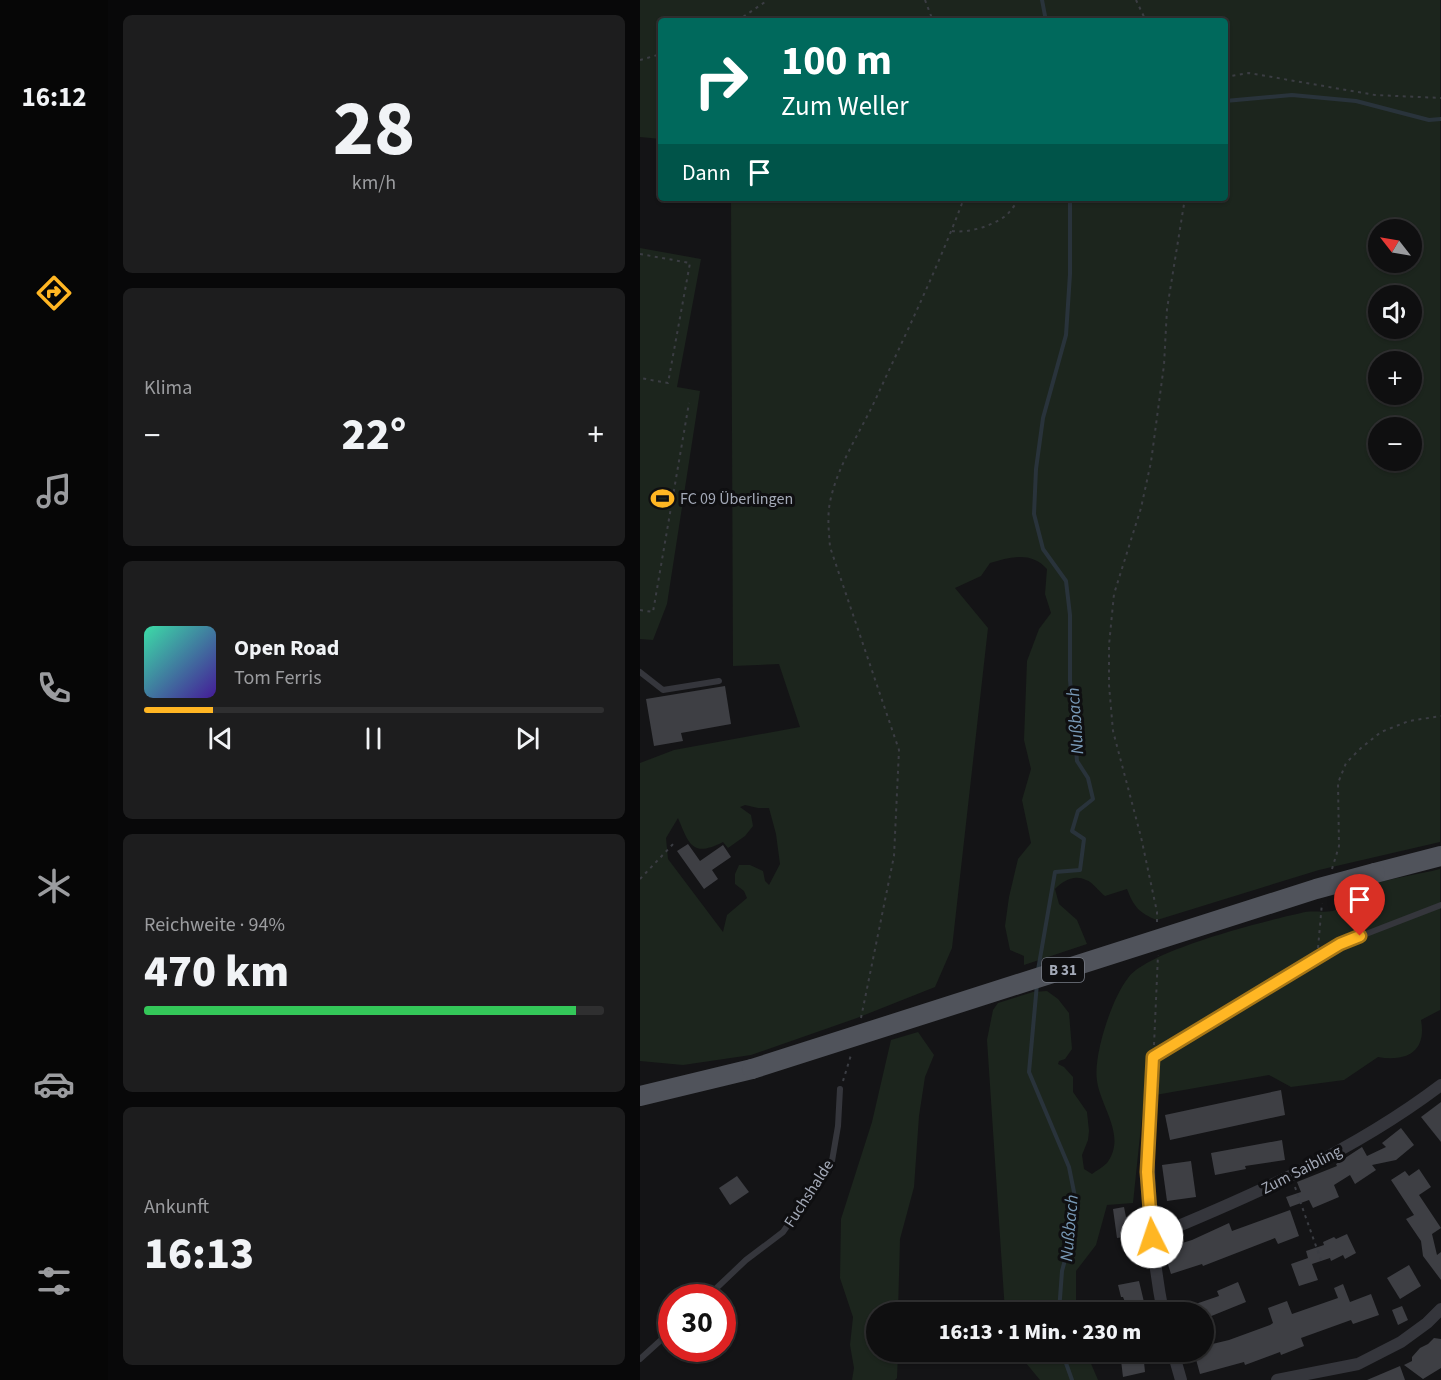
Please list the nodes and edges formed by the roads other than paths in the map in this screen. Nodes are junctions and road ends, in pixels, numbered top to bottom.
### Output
1 (640, 672) edge
2 (719, 681) dead end
3 (1441, 856) edge
4 (1441, 905) edge
5 (1441, 1085) edge
6 (840, 1089) dead end
7 (640, 1096) edge
8 (1150, 1114) joint
9 (1152, 1237) junction
10 (721, 1284) edge
11 (1162, 1302) edge
12 (1441, 1309) edge
13 (658, 1343) edge
14 (640, 1359) edge
15 (1176, 1362) edge
16 (1181, 1380) edge
17 (1277, 1380) edge

1 - 2 lane
3 - 7 main road, B 31, bridge
4 - 8 lane
5 - 9 street, Zum Saibling
6 - 10 lane, Fuchshalde
8 - 9 street
9 - 11 street
12 - 17 street
13 - 14 lane
15 - 16 street

